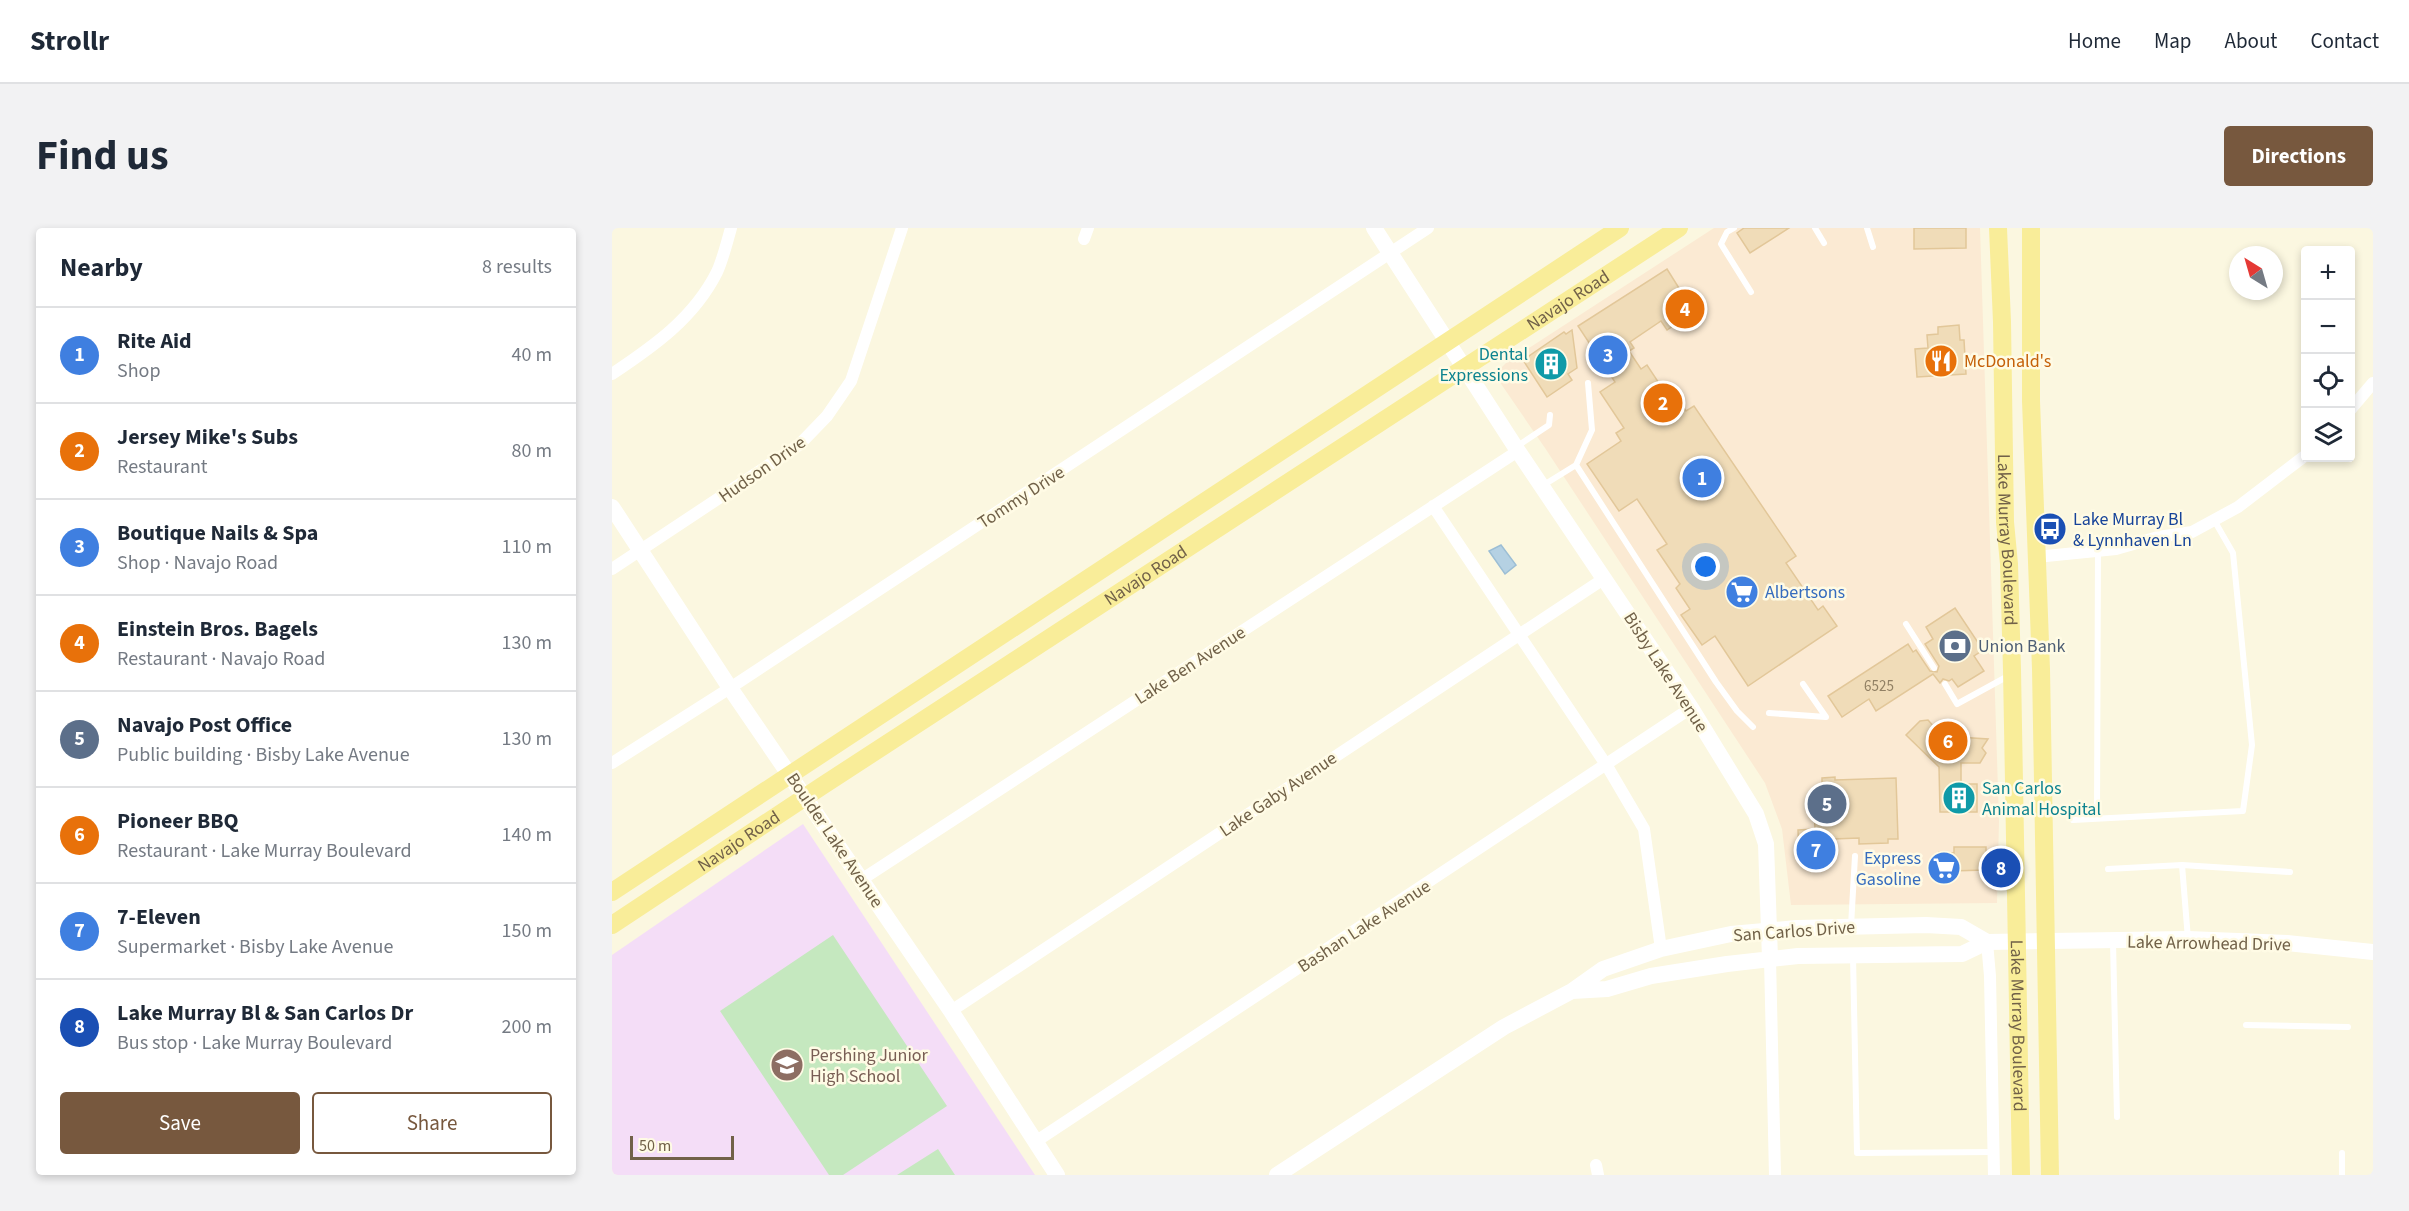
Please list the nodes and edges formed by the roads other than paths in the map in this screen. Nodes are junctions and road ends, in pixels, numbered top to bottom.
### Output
1 (731, 228) edge
2 (902, 228) edge
3 (1374, 228) edge
4 (1428, 228) edge
5 (1620, 228) edge
6 (1734, 228) edge
7 (1815, 228) edge
8 (1867, 228) edge
9 (1998, 228) edge
10 (2031, 228) edge
11 (1670, 231) edge
12 (1824, 243) dead end
13 (1873, 247) dead end
14 (1391, 253) junction
15 (1751, 292) dead end
16 (1448, 341) junction
17 (1465, 368) junction
18 (612, 374) edge
19 (1588, 383) dead end
20 (2373, 383) edge
21 (2352, 408) edge
22 (1550, 415) dead end
23 (1517, 449) junction
24 (2301, 459) edge
25 (1576, 465) junction
26 (1542, 486) junction
27 (1433, 506) junction
28 (612, 507) edge
29 (2214, 520) junction
30 (2005, 522) junction
31 (640, 550) junction
32 (2098, 551) junction
33 (2036, 557) junction
34 (2009, 564) junction
35 (612, 569) edge
36 (1605, 578) junction
37 (2038, 607) junction
38 (1906, 624) dead end
39 (1518, 635) junction
40 (1934, 668) dead end
41 (2012, 674) junction
42 (1803, 684) dead end
43 (1945, 684) dead end
44 (730, 688) junction
45 (1691, 708) junction
46 (1769, 713) dead end
47 (1753, 727) dead end
48 (612, 764) edge
49 (1607, 766) junction
50 (789, 774) junction
51 (2015, 785) junction
52 (1988, 786) dead end
53 (805, 797) junction
54 (2097, 818) junction
55 (2073, 820) dead end
56 (1855, 856) dead end
57 (2182, 865) junction
58 (2109, 870) dead end
59 (2290, 872) dead end
60 (861, 880) junction
61 (612, 892) edge
62 (612, 925) edge
63 (1851, 927) junction
64 (1769, 930) junction
65 (2188, 939) junction
66 (1987, 942) junction
67 (2017, 942) junction
68 (2046, 942) junction
69 (2113, 942) junction
70 (1661, 949) junction
71 (2373, 952) edge
72 (1853, 956) junction
73 (1770, 959) junction
74 (1572, 991) junction
75 (951, 1011) junction
76 (2246, 1025) dead end
77 (2348, 1027) dead end
78 (2117, 1117) dead end
79 (1035, 1142) junction
80 (1994, 1152) junction
81 (2342, 1153) dead end
82 (1057, 1175) edge
83 (1276, 1175) edge
84 (1774, 1175) edge
85 (1994, 1175) edge
86 (2021, 1175) edge
87 (2050, 1175) edge
88 (2342, 1175) edge

1 - 18 street
2 - 31 street, Hudson Drive
3 - 14 street, Bisby Lake Avenue
4 - 14 street, Tommy Drive
5 - 16 main road, Navajo Road
6 - 15 lane
7 - 12 lane
8 - 13 lane
9 - 30 main road, Lake Murray Boulevard
10 - 33 main road, Lake Murray Boulevard
11 - 17 main road, Navajo Road
14 - 16 street, Bisby Lake Avenue
14 - 44 street, Tommy Drive
16 - 17 street, Bisby Lake Avenue
16 - 50 main road, Navajo Road
17 - 23 street, Bisby Lake Avenue
17 - 53 main road, Navajo Road
19 - 25 lane
20 - 21 street
22 - 23 lane
23 - 26 street, Bisby Lake Avenue
23 - 27 street, Lake Ben Avenue
24 - 29 street
25 - 26 lane
25 - 47 lane
26 - 36 street, Bisby Lake Avenue
27 - 39 street
27 - 60 street, Lake Ben Avenue
28 - 31 street, Boulder Lake Avenue
29 - 32 street
29 - 54 lane
30 - 33 main road
30 - 34 main road, Lake Murray Boulevard
31 - 35 street, Hudson Drive
31 - 44 street, Boulder Lake Avenue
32 - 33 street
32 - 54 lane
33 - 37 main road, Lake Murray Boulevard
34 - 37 main road
34 - 41 main road, Lake Murray Boulevard
36 - 39 street, Lake Gaby Avenue
36 - 45 street, Bisby Lake Avenue
37 - 68 main road, Lake Murray Boulevard
38 - 40 lane
39 - 49 street
39 - 75 street, Lake Gaby Avenue
41 - 43 lane
41 - 51 main road, Lake Murray Boulevard
42 - 46 lane
44 - 48 street, Tommy Drive
44 - 50 street, Boulder Lake Avenue
45 - 49 street, Bashan Lake Avenue
45 - 64 street, Bisby Lake Avenue
49 - 70 street
49 - 79 street, Bashan Lake Avenue
50 - 53 street, Boulder Lake Avenue
50 - 61 main road, Navajo Road
51 - 52 lane
51 - 67 main road, Lake Murray Boulevard
53 - 60 street, Boulder Lake Avenue
53 - 62 main road, Navajo Road
54 - 55 lane
56 - 63 lane
57 - 58 lane
57 - 59 lane
57 - 65 lane
60 - 75 street, Boulder Lake Avenue
63 - 64 street, San Carlos Drive
63 - 66 street, San Carlos Drive
64 - 70 street, San Carlos Drive
64 - 73 street, Bisby Lake Avenue
65 - 69 street, Lake Arrowhead Drive
65 - 71 street, Lake Arrowhead Drive
66 - 67 street, San Carlos Drive
66 - 72 street, San Carlos Drive
66 - 80 street, Lake Murray Boulevard
67 - 68 street, San Carlos Drive
67 - 86 main road, Lake Murray Boulevard
68 - 69 street, Lake Arrowhead Drive
68 - 87 main road, Lake Murray Boulevard
69 - 78 lane
70 - 74 street, San Carlos Drive
72 - 73 street, San Carlos Drive
72 - 80 lane
73 - 74 street, San Carlos Drive
73 - 84 street, Bisby Lake Avenue
74 - 83 street, San Carlos Drive
75 - 79 street, Boulder Lake Avenue
76 - 77 lane
79 - 82 street, Boulder Lake Avenue
80 - 85 street, Lake Murray Boulevard
81 - 88 lane

